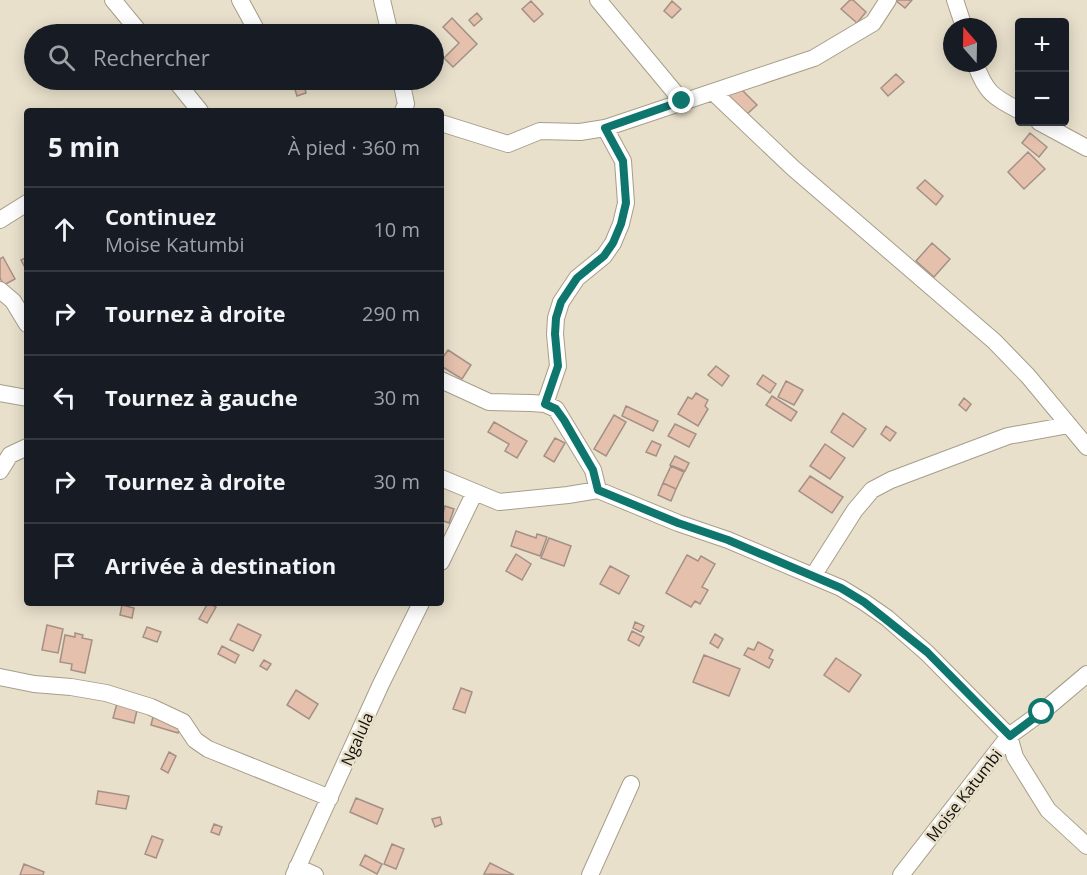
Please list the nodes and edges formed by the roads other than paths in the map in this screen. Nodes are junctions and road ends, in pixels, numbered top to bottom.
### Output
1 (113, 0) edge
2 (240, 0) edge
3 (382, 0) edge
4 (598, 0) edge
5 (888, 0) edge
6 (955, 0) edge
7 (961, 18) edge
8 (133, 24) edge
9 (253, 24) edge
10 (388, 24) edge
11 (978, 72) edge
12 (183, 90) edge
13 (403, 90) edge
14 (713, 92) junction
15 (682, 101) junction
16 (198, 108) edge
17 (405, 108) edge
18 (1015, 108) edge
19 (444, 124) edge
20 (1046, 126) edge
21 (605, 128) junction
22 (1087, 148) edge
23 (24, 205) edge
24 (0, 220) edge
25 (0, 290) edge
26 (24, 319) edge
27 (444, 381) edge
28 (0, 393) edge
29 (24, 397) edge
30 (545, 404) junction
31 (1069, 425) junction
32 (1087, 447) edge
33 (24, 448) edge
34 (0, 471) edge
35 (444, 479) edge
36 (598, 490) junction
37 (476, 492) junction
38 (444, 556) edge
39 (813, 576) junction
40 (420, 606) edge
41 (1087, 674) edge
42 (0, 677) edge
43 (1010, 736) junction
44 (631, 784) dead end
45 (330, 798) junction
46 (1087, 846) edge
47 (295, 871) edge
48 (315, 875) edge
49 (590, 875) edge
50 (901, 875) edge

1 - 8 street
2 - 9 street
3 - 10 street
4 - 15 street
5 - 14 street
6 - 7 street
11 - 18 street
12 - 16 street
13 - 17 street
14 - 15 street
14 - 31 street
15 - 21 street
19 - 21 street
20 - 22 street
21 - 30 street
23 - 24 street
25 - 26 street
27 - 30 street
28 - 29 street
30 - 36 street
31 - 32 street
31 - 39 street
33 - 34 street
35 - 37 street
36 - 37 street
36 - 39 street
37 - 38 street
39 - 43 street
40 - 45 street, Ngalula
41 - 43 street, Moise Katumbi
42 - 45 street
43 - 46 street
43 - 50 street, Moise Katumbi
44 - 49 street
45 - 47 street, Ngalula
47 - 48 street

